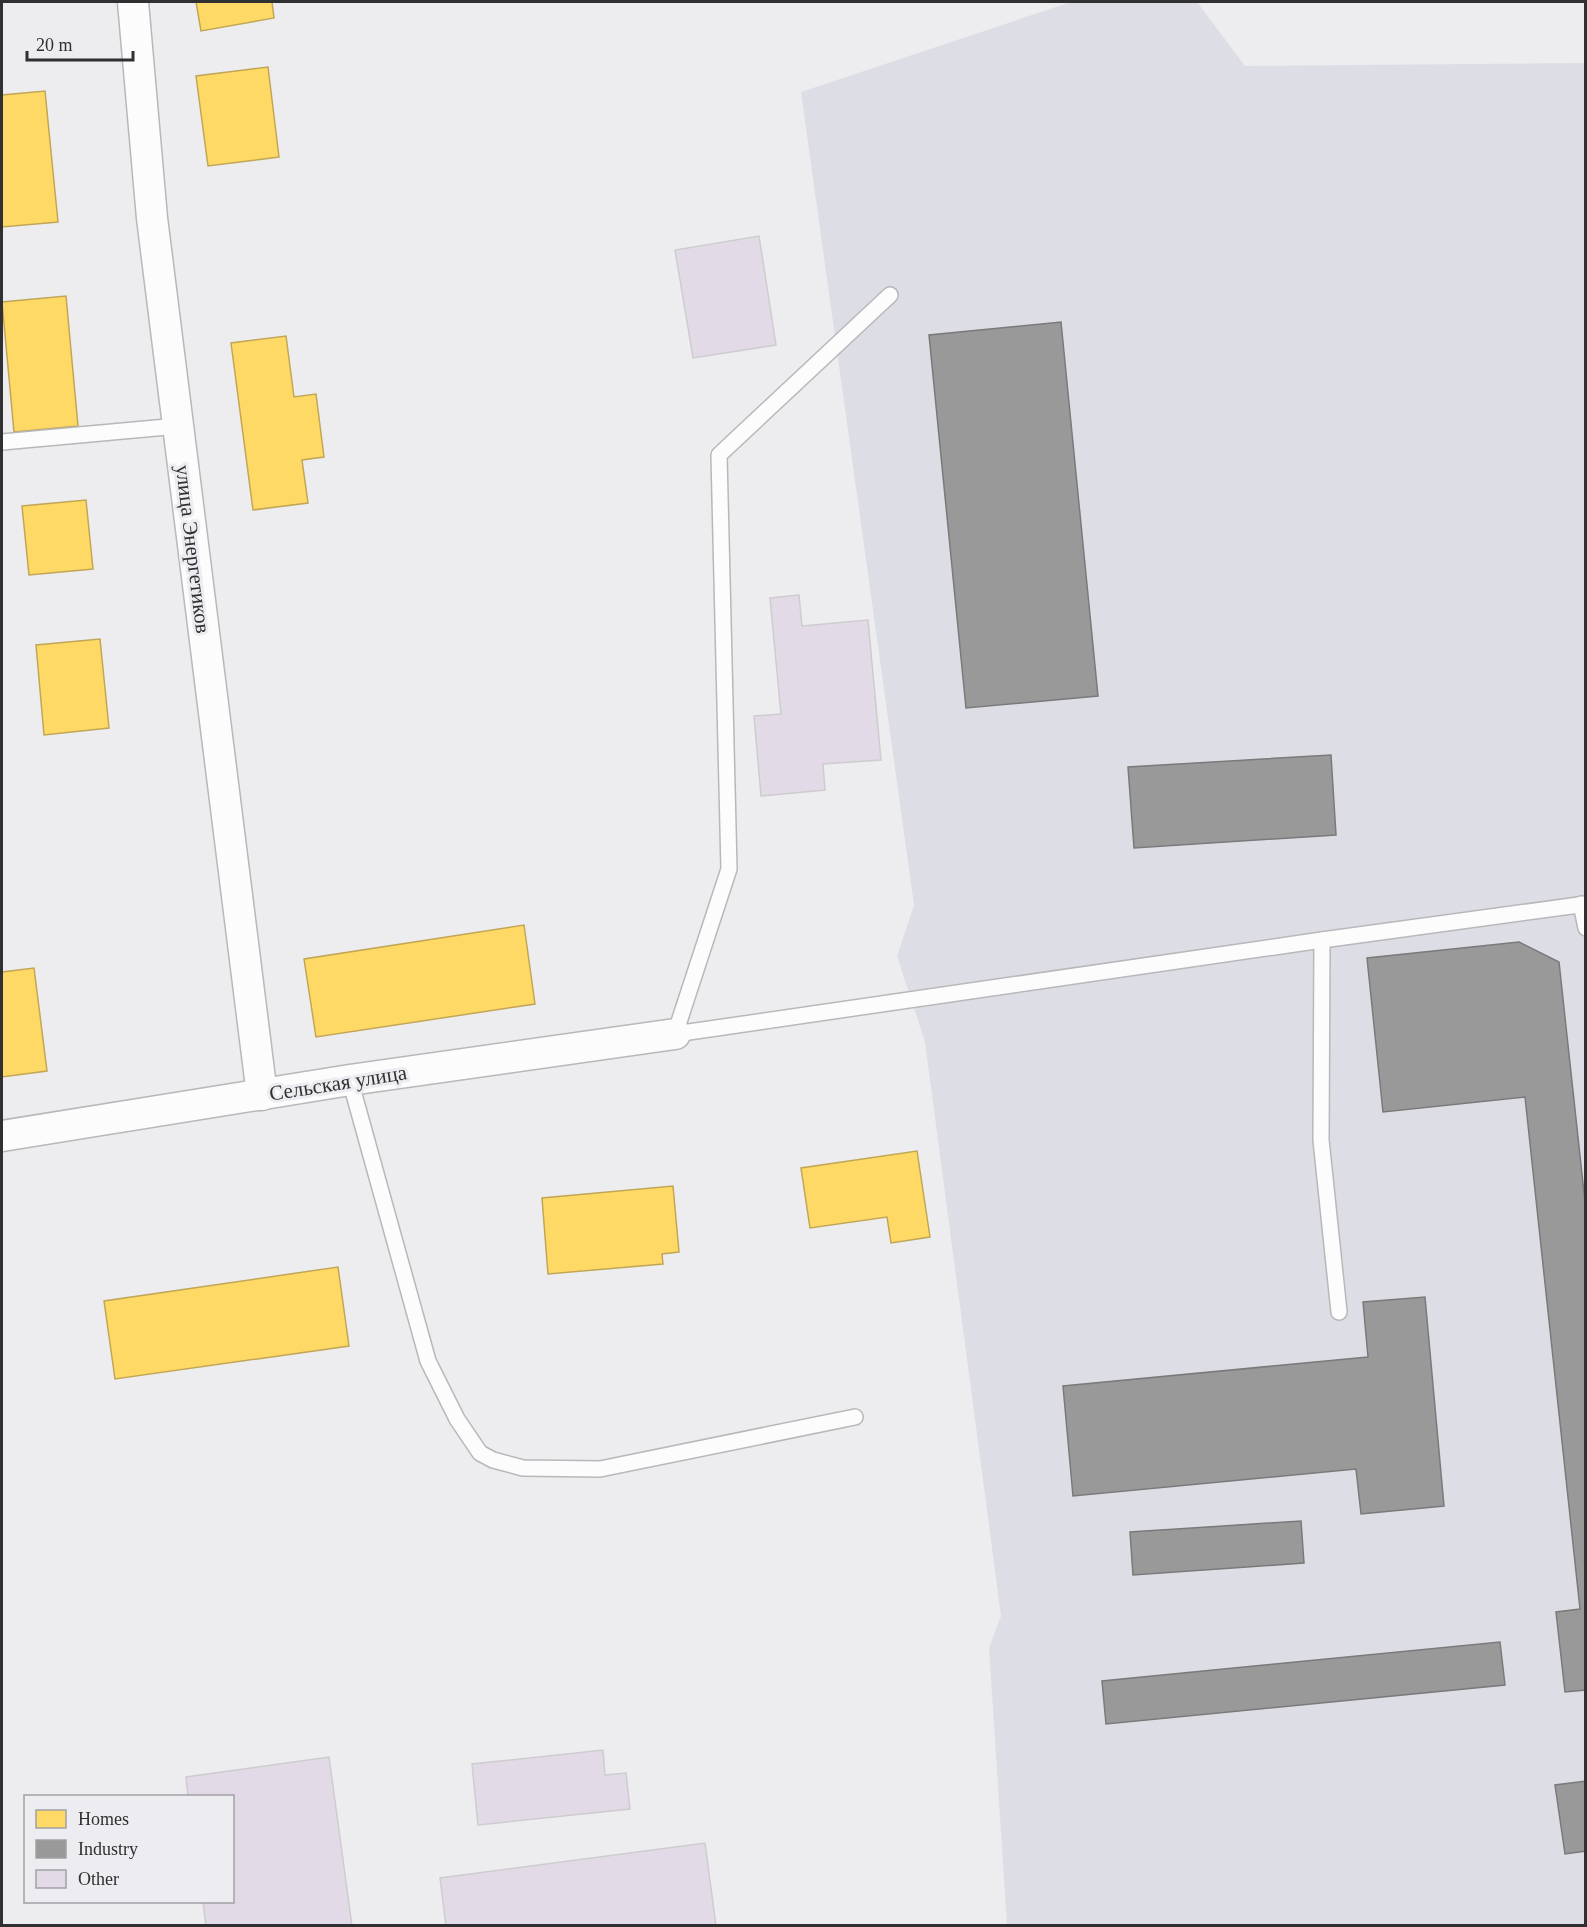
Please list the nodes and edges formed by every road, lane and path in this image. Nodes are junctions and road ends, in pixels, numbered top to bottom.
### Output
1 (133, 2) edge
2 (890, 295) dead end
3 (178, 426) junction
4 (2, 442) edge
5 (1583, 904) edge
6 (1586, 927) edge
7 (1322, 940) junction
8 (675, 1034) junction
9 (350, 1080) junction
10 (262, 1095) junction
11 (2, 1136) edge
12 (1339, 1312) dead end
13 (855, 1417) dead end

1 - 3 street, улица Энергетиков
2 - 8 lane
3 - 4 lane
3 - 10 street, улица Энергетиков
5 - 6 lane
5 - 7 lane
7 - 8 lane
7 - 12 lane
8 - 9 street, Сельская улица
9 - 10 street, Сельская улица
9 - 13 lane
10 - 11 street, Сельская улица

